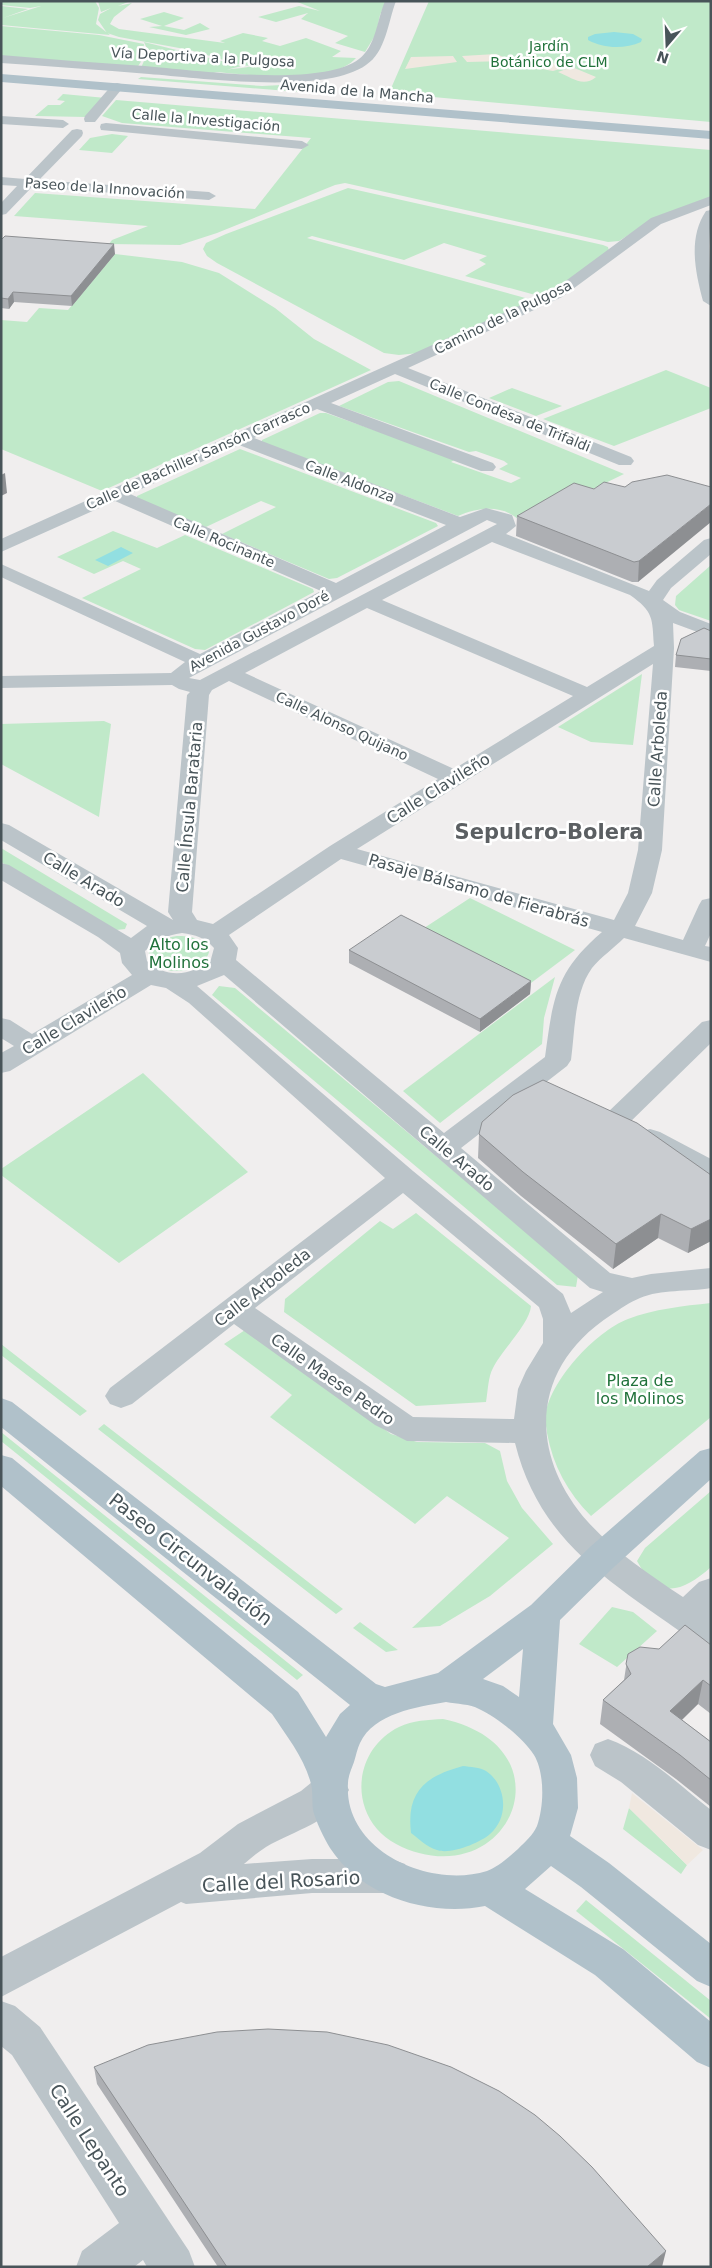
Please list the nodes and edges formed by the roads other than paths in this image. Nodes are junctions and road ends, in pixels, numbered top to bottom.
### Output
1 (392, 1) edge
2 (1, 59) edge
3 (1, 73) edge
4 (1, 78) edge
5 (118, 87) junction
6 (1, 120) edge
7 (63, 124) junction
8 (92, 129) junction
9 (711, 130) edge
10 (711, 135) edge
11 (302, 145) dead end
12 (1, 181) edge
13 (29, 183) junction
14 (209, 196) dead end
15 (711, 200) edge
16 (1, 211) edge
17 (711, 214) edge
18 (711, 301) edge
19 (395, 368) junction
20 (317, 403) junction
21 (238, 438) junction
22 (625, 462) dead end
23 (487, 467) dead end
24 (113, 494) junction
25 (461, 524) junction
26 (492, 535) junction
27 (711, 544) edge
28 (1, 546) edge
29 (1, 570) edge
30 (336, 590) junction
31 (368, 601) junction
32 (652, 601) junction
33 (711, 631) edge
34 (664, 648) junction
35 (201, 662) junction
36 (230, 674) junction
37 (177, 678) junction
38 (1, 682) edge
39 (204, 686) junction
40 (589, 695) junction
41 (454, 778) junction
42 (1, 830) edge
43 (338, 851) junction
44 (1, 870) edge
45 (711, 905) edge
46 (178, 927) junction
47 (620, 929) junction
48 (216, 933) junction
49 (132, 950) junction
50 (701, 952) edge
51 (224, 962) junction
52 (160, 978) junction
53 (1, 1026) edge
54 (711, 1028) edge
55 (32, 1046) junction
56 (1, 1065) edge
57 (444, 1147) junction
58 (711, 1171) edge
59 (403, 1178) junction
60 (711, 1278) edge
61 (633, 1289) junction
62 (552, 1302) junction
63 (234, 1309) junction
64 (558, 1344) junction
65 (121, 1396) dead end
66 (1, 1410) edge
67 (529, 1430) junction
68 (711, 1460) edge
69 (5, 1477) edge
70 (602, 1557) junction
71 (711, 1592) edge
72 (544, 1615) junction
73 (698, 1626) edge
74 (446, 1687) junction
75 (384, 1702) junction
76 (535, 1728) junction
77 (608, 1754) dead end
78 (330, 1787) junction
79 (711, 1833) edge
80 (548, 1843) junction
81 (391, 1876) junction
82 (172, 1888) junction
83 (489, 1888) junction
84 (711, 1968) edge
85 (1, 1978) edge
86 (1, 2020) edge
87 (711, 2048) edge
88 (148, 2228) junction
89 (98, 2267) edge
90 (173, 2267) edge

1 - 2 street, Vía Deportiva a la Pulgosa
3 - 9 main road, Avenida de la Mancha
4 - 5 main road, Avenida de la Mancha
5 - 8 street
5 - 10 main road, Avenida de la Mancha
6 - 7 street
7 - 8 street
7 - 8 street
8 - 11 street, Calle la Investigación
8 - 13 street
12 - 13 street, Paseo de la Innovación
13 - 14 street, Paseo de la Innovación
13 - 16 street
15 - 19 street, Camino de la Pulgosa
17 - 18 street
19 - 20 street, Calle de Bachiller Sansón Carrasco
19 - 22 street, Calle Condesa de Trifaldi
20 - 21 street, Calle de Bachiller Sansón Carrasco
20 - 23 street
21 - 24 street, Calle de Bachiller Sansón Carrasco
21 - 25 street, Calle Aldonza
24 - 28 street, Calle de Bachiller Sansón Carrasco
24 - 30 street, Calle Rocinante
25 - 26 street, Avenida Gustavo Doré
25 - 30 street, Avenida Gustavo Doré
26 - 31 street, Avenida Gustavo Doré
26 - 32 street
27 - 32 street
29 - 35 street
30 - 35 street, Avenida Gustavo Doré
31 - 36 street, Avenida Gustavo Doré
31 - 40 street
32 - 33 street
32 - 34 street, Calle Arboleda
34 - 40 street, Calle Clavileño
34 - 47 street, Calle Arboleda
35 - 37 street, Avenida Gustavo Doré
36 - 39 street, Avenida Gustavo Doré
36 - 41 street, Calle Alonso Quijano
37 - 38 street
37 - 39 street, Avenida Gustavo Doré
39 - 46 street, Calle Ínsula Barataria
40 - 41 street, Calle Clavileño
41 - 43 street, Calle Clavileño
42 - 46 street, Calle Arado
43 - 47 street, Pasaje Bálsamo de Fierabrás
43 - 48 street, Calle Clavileño
44 - 49 street, Calle Arado
45 - 50 street
46 - 48 street, Calle Arado
46 - 49 street
47 - 50 street, Pasaje Bálsamo de Fierabrás
47 - 57 street, Calle Arboleda
48 - 51 street
49 - 52 street
51 - 52 street
51 - 57 street, Calle Arado
52 - 55 street, Calle Clavileño
52 - 59 street
53 - 55 street
54 - 58 street
55 - 56 street, Calle Clavileño
57 - 61 street, Calle Arado
59 - 62 street
59 - 63 street, Calle Arboleda
60 - 61 street
61 - 62 street
61 - 64 street
62 - 64 street
63 - 65 street, Calle Arboleda
63 - 67 street, Calle Maese Pedro
64 - 67 street
66 - 75 main road, Paseo Circunvalación
67 - 70 street
68 - 70 main road
69 - 78 main road
70 - 72 main road
70 - 73 street
71 - 73 street
72 - 74 main road
72 - 76 main road
74 - 75 main road
74 - 76 main road
75 - 78 main road
76 - 80 main road
77 - 79 street
78 - 81 main road
78 - 82 street, Calle del Rosario
80 - 83 main road
80 - 84 main road
81 - 82 street, Calle del Rosario
81 - 83 main road
82 - 85 street, Calle del Rosario
83 - 87 main road
86 - 88 street, Calle Lepanto
88 - 89 street
88 - 90 street, Calle Lepanto

